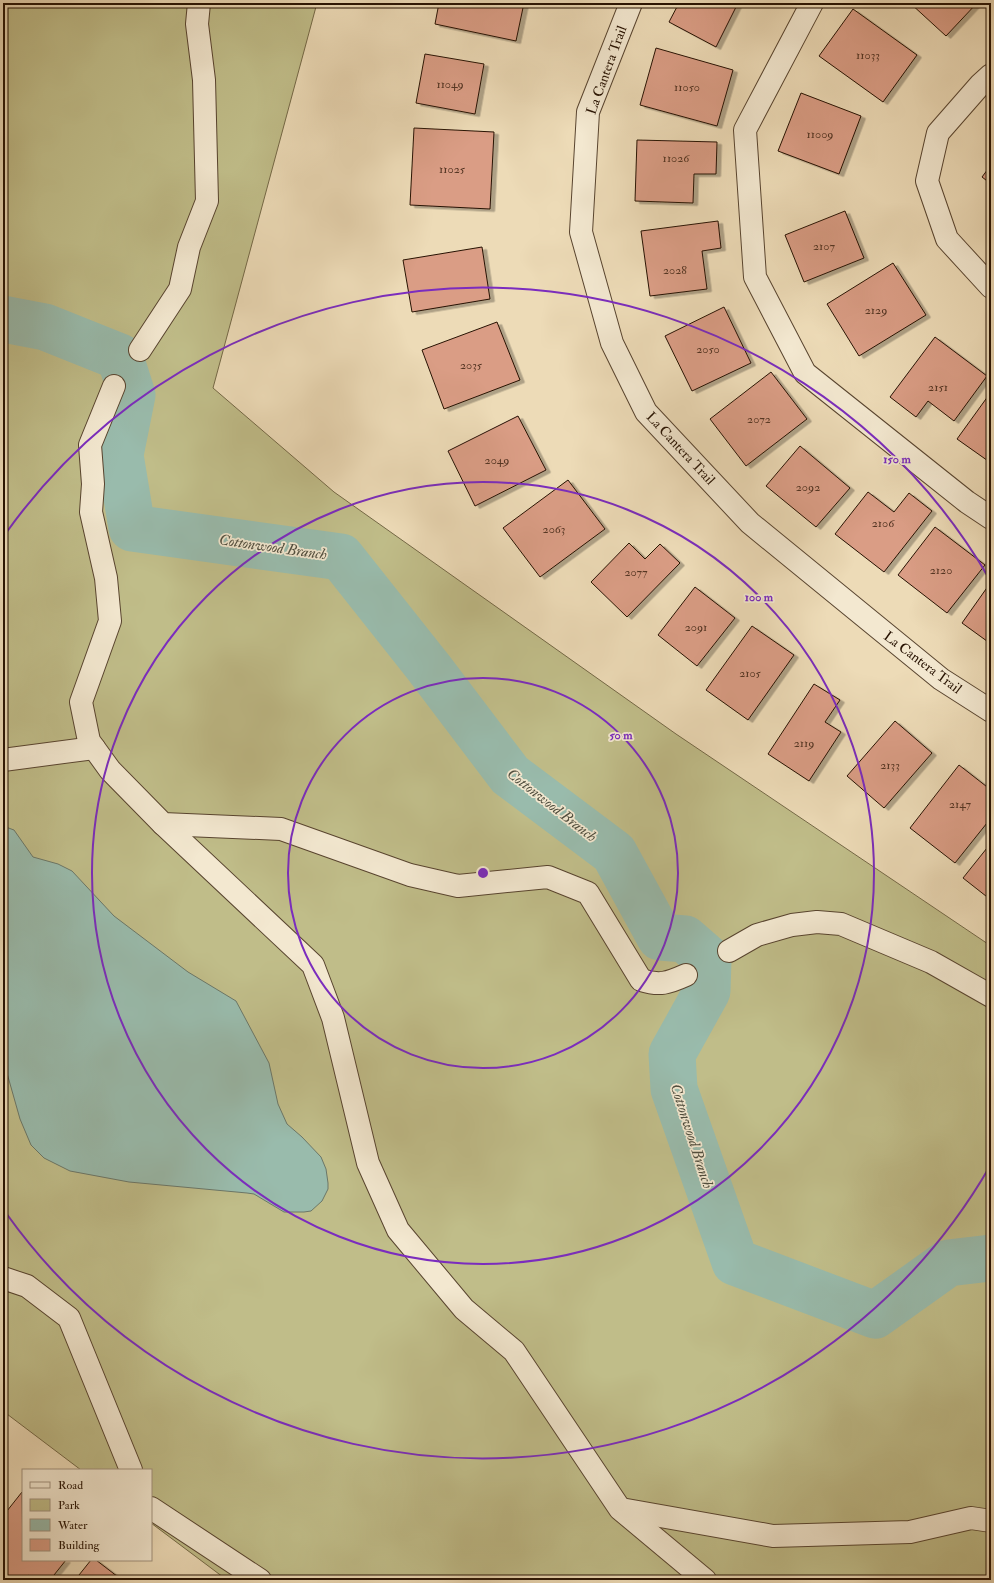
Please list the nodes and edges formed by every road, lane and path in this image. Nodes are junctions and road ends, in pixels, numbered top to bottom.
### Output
1 (199, 3) edge
2 (631, 3) edge
3 (812, 3) edge
4 (991, 75) edge
5 (991, 287) edge
6 (140, 350) dead end
7 (114, 386) dead end
8 (991, 518) edge
9 (991, 711) edge
10 (94, 748) junction
11 (3, 760) edge
12 (163, 824) junction
13 (729, 951) dead end
14 (686, 975) dead end
15 (991, 996) edge
16 (3, 1278) edge
17 (131, 1469) edge
18 (152, 1509) edge
19 (620, 1509) junction
20 (991, 1521) edge
21 (260, 1580) edge
22 (705, 1580) edge

1 - 6 street
2 - 9 street, La Cantera Trail
3 - 8 street
4 - 5 street
7 - 10 street
10 - 11 street
10 - 12 street
12 - 14 street
12 - 19 street
13 - 15 street
16 - 17 street
18 - 21 street
19 - 20 street
19 - 22 street

